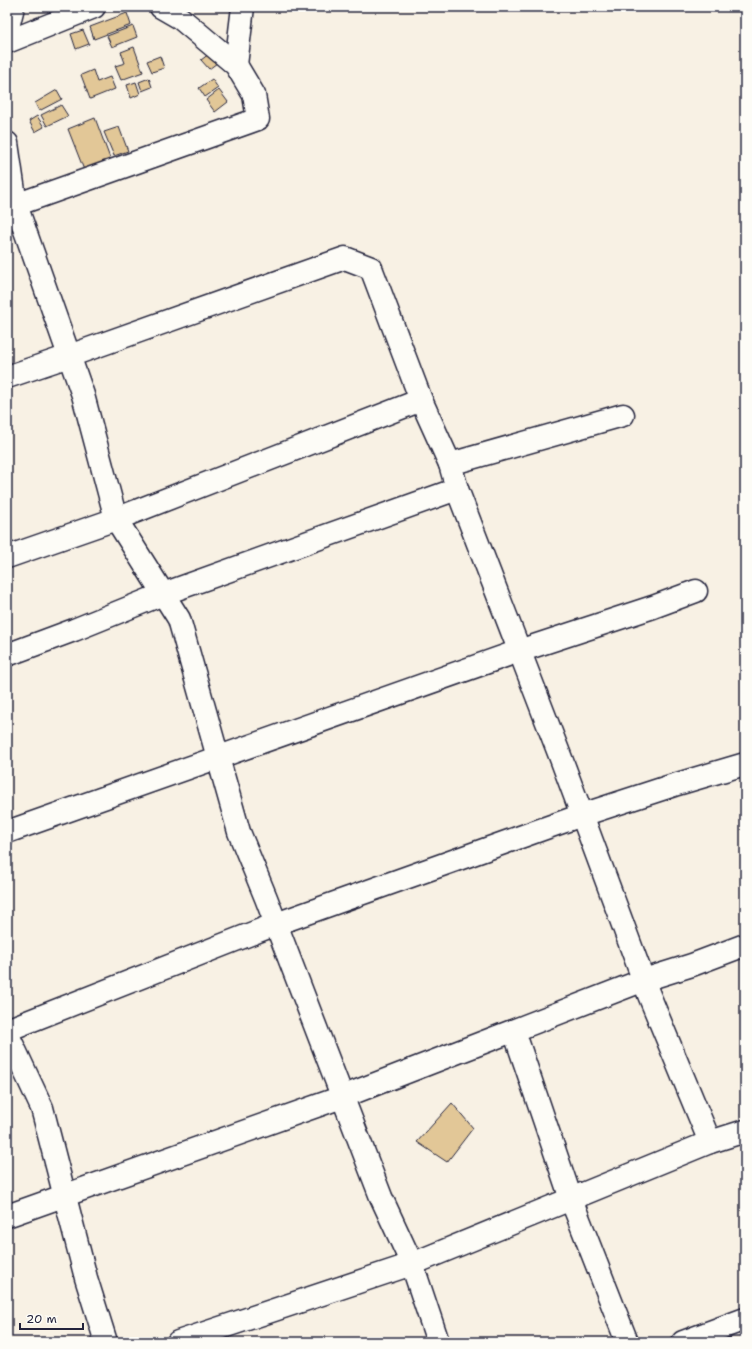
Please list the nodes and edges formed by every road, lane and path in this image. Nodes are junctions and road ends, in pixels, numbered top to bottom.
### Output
1 (13, 7) edge
2 (94, 7) edge
3 (161, 7) edge
4 (243, 7) edge
5 (7, 31) edge
6 (7, 42) edge
7 (236, 65) junction
8 (7, 143) edge
9 (12, 207) edge
10 (69, 356) junction
11 (7, 377) edge
12 (421, 400) junction
13 (623, 415) dead end
14 (450, 464) junction
15 (457, 489) junction
16 (116, 519) junction
17 (7, 557) edge
18 (696, 591) dead end
19 (163, 594) junction
20 (519, 651) junction
21 (7, 655) edge
22 (218, 758) junction
23 (745, 764) edge
24 (582, 815) junction
25 (7, 832) edge
26 (276, 924) junction
27 (745, 945) edge
28 (644, 980) junction
29 (514, 1031) junction
30 (7, 1032) edge
31 (342, 1097) junction
32 (745, 1131) edge
33 (710, 1142) junction
34 (64, 1195) junction
35 (571, 1199) junction
36 (7, 1216) edge
37 (412, 1264) junction
38 (745, 1319) edge
39 (697, 1340) edge
40 (106, 1342) edge
41 (178, 1342) edge
42 (438, 1342) edge
43 (627, 1342) edge

1 - 5 street
2 - 6 street
3 - 7 street
4 - 7 street
7 - 9 street
8 - 9 street
9 - 10 street
10 - 11 street
10 - 12 street
10 - 16 street
12 - 14 street
12 - 16 street
13 - 14 street
14 - 15 street
15 - 19 street
15 - 20 street
16 - 17 street
16 - 19 street
18 - 20 street
19 - 21 street
19 - 22 street
20 - 22 street
20 - 24 street
22 - 25 street
22 - 26 street
23 - 24 street
24 - 26 street
24 - 28 street
26 - 30 street
26 - 31 street
27 - 28 street
28 - 29 street
28 - 33 street
29 - 31 street
29 - 35 street
30 - 34 street
31 - 34 street
31 - 37 street
32 - 33 street
33 - 35 street
34 - 36 street
34 - 40 street
35 - 37 street
35 - 43 street
37 - 41 street
37 - 42 street
38 - 39 street

